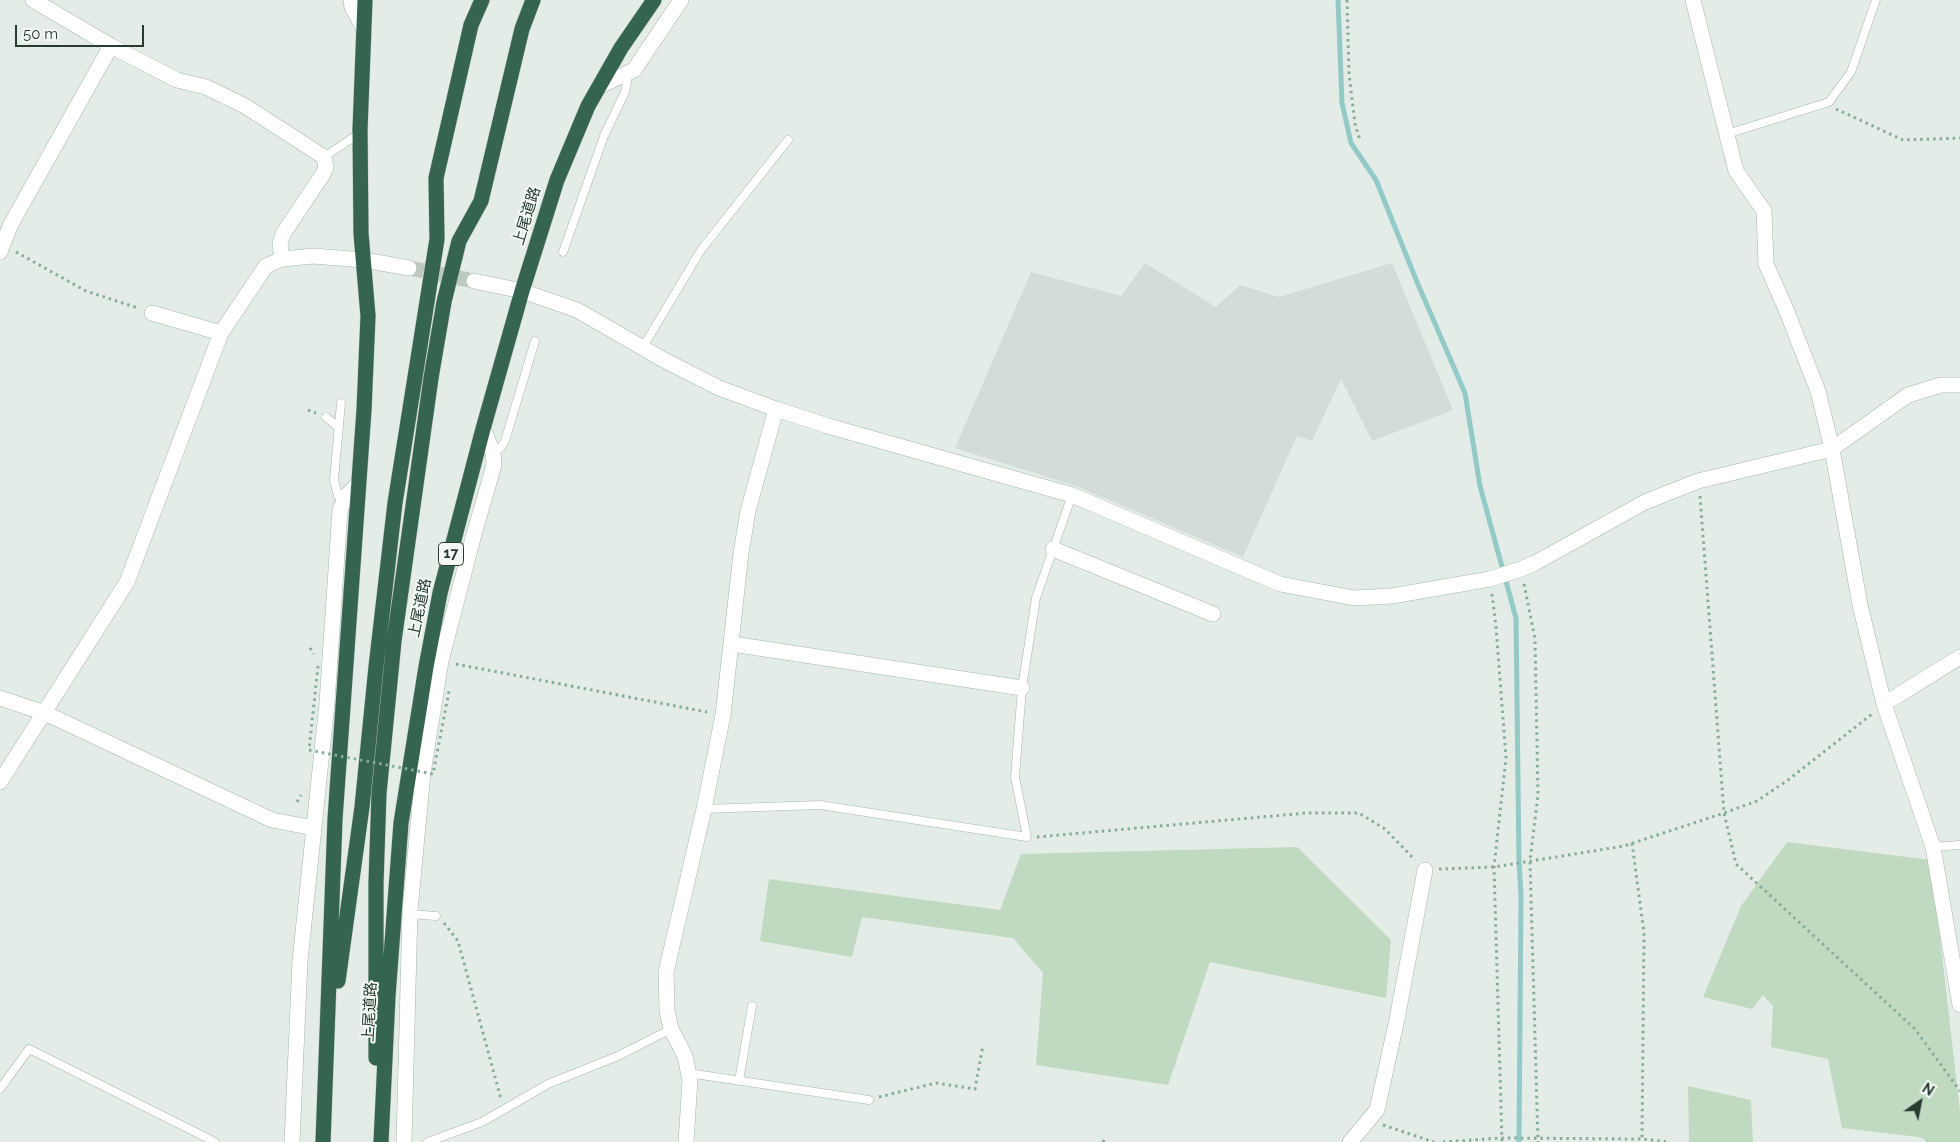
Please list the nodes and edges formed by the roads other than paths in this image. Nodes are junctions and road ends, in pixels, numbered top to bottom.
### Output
1 (33, 0) edge
2 (351, 0) edge
3 (364, 0) edge
4 (482, 0) edge
5 (533, 0) edge
6 (654, 0) edge
7 (681, 0) edge
8 (1693, 0) edge
9 (1876, 0) edge
10 (364, 30) junction
11 (111, 46) junction
12 (626, 74) junction
13 (600, 86) junction
14 (360, 133) junction
15 (1727, 134) junction
16 (788, 140) dead end
17 (324, 157) junction
18 (1, 248) edge
19 (563, 252) dead end
20 (282, 259) junction
21 (364, 260) junction
22 (409, 268) tunnel mouth
23 (474, 281) tunnel mouth
24 (522, 291) junction
25 (152, 313) road end
26 (221, 333) junction
27 (535, 341) dead end
28 (643, 347) junction
29 (1960, 384) edge
30 (341, 403) dead end
31 (776, 408) junction
32 (326, 417) dead end
33 (339, 428) junction
34 (483, 428) junction
35 (1832, 450) junction
36 (492, 452) junction
37 (358, 484) junction
38 (1072, 495) junction
39 (344, 502) junction
40 (1053, 549) junction
41 (1213, 614) dead end
42 (732, 644) junction
43 (1960, 657) edge
44 (1022, 688) junction
45 (0, 698) edge
46 (1884, 704) junction
47 (45, 713) junction
48 (0, 782) edge
49 (704, 810) junction
50 (314, 828) junction
51 (1960, 845) edge
52 (1933, 847) junction
53 (1425, 870) road end
54 (410, 914) junction
55 (436, 916) road end
56 (1960, 1004) edge
57 (752, 1006) dead end
58 (671, 1029) junction
59 (688, 1073) junction
60 (738, 1080) junction
61 (0, 1089) edge
62 (869, 1100) road end
63 (323, 1136) edge
64 (215, 1142) edge
65 (292, 1142) edge
66 (380, 1142) edge
67 (404, 1142) edge
68 (428, 1142) edge
69 (686, 1142) edge
70 (1350, 1142) edge

1 - 11 street
2 - 10 street
3 - 10 highway
4 - 63 highway
5 - 66 highway
6 - 13 highway, 上尾道路 / 17
7 - 12 street
8 - 15 street
9 - 15 lane
10 - 14 highway
11 - 17 street
11 - 18 street
12 - 13 street
12 - 19 lane
13 - 24 highway, 上尾道路 / 17
14 - 17 lane
14 - 21 highway
15 - 35 street
16 - 28 lane
17 - 20 street
20 - 21 street
20 - 26 street
21 - 22 street
21 - 37 highway
23 - 24 street
24 - 28 street
24 - 34 highway, 上尾道路 / 17
25 - 26 street
26 - 47 street
27 - 36 lane
28 - 31 street
29 - 35 street
30 - 33 lane
31 - 38 street
31 - 42 street
32 - 33 lane
33 - 39 lane
34 - 36 street
34 - 66 highway, 上尾道路 / 17
35 - 38 street
35 - 46 street
36 - 54 street
37 - 39 street
37 - 63 highway
38 - 40 lane
39 - 50 street
40 - 41 street
40 - 44 lane
42 - 44 street
42 - 49 street
43 - 46 street
44 - 49 lane
45 - 47 street
46 - 52 street
47 - 48 street
47 - 50 street
49 - 58 street
50 - 65 street
51 - 52 lane
52 - 56 street
53 - 70 street
54 - 55 lane
54 - 67 street
57 - 60 lane
58 - 59 street
58 - 68 lane
59 - 60 lane
59 - 69 street
60 - 62 lane
61 - 64 lane

